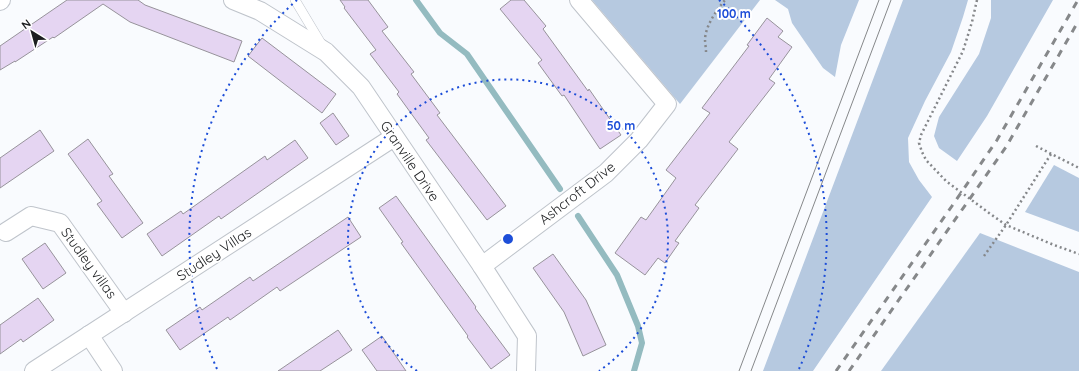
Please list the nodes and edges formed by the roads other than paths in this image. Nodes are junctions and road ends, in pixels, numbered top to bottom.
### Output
1 (233, 0) edge
2 (295, 0) edge
3 (578, 0) edge
4 (326, 52) junction
5 (394, 137) junction
6 (6, 232) dead end
7 (482, 266) junction
8 (124, 312) junction
9 (89, 336) junction
10 (34, 371) edge
11 (113, 371) edge
12 (526, 371) edge

1 - 4 street, Granville Drive
2 - 4 lane
3 - 7 street, Ashcroft Drive
4 - 5 street, Granville Drive
5 - 7 street, Granville Drive
5 - 8 street, Studley Villas
6 - 8 street, Studley villas
7 - 12 street, Granville Drive
8 - 9 street, Studley Villas
9 - 10 street, Studley Villas
9 - 11 street

